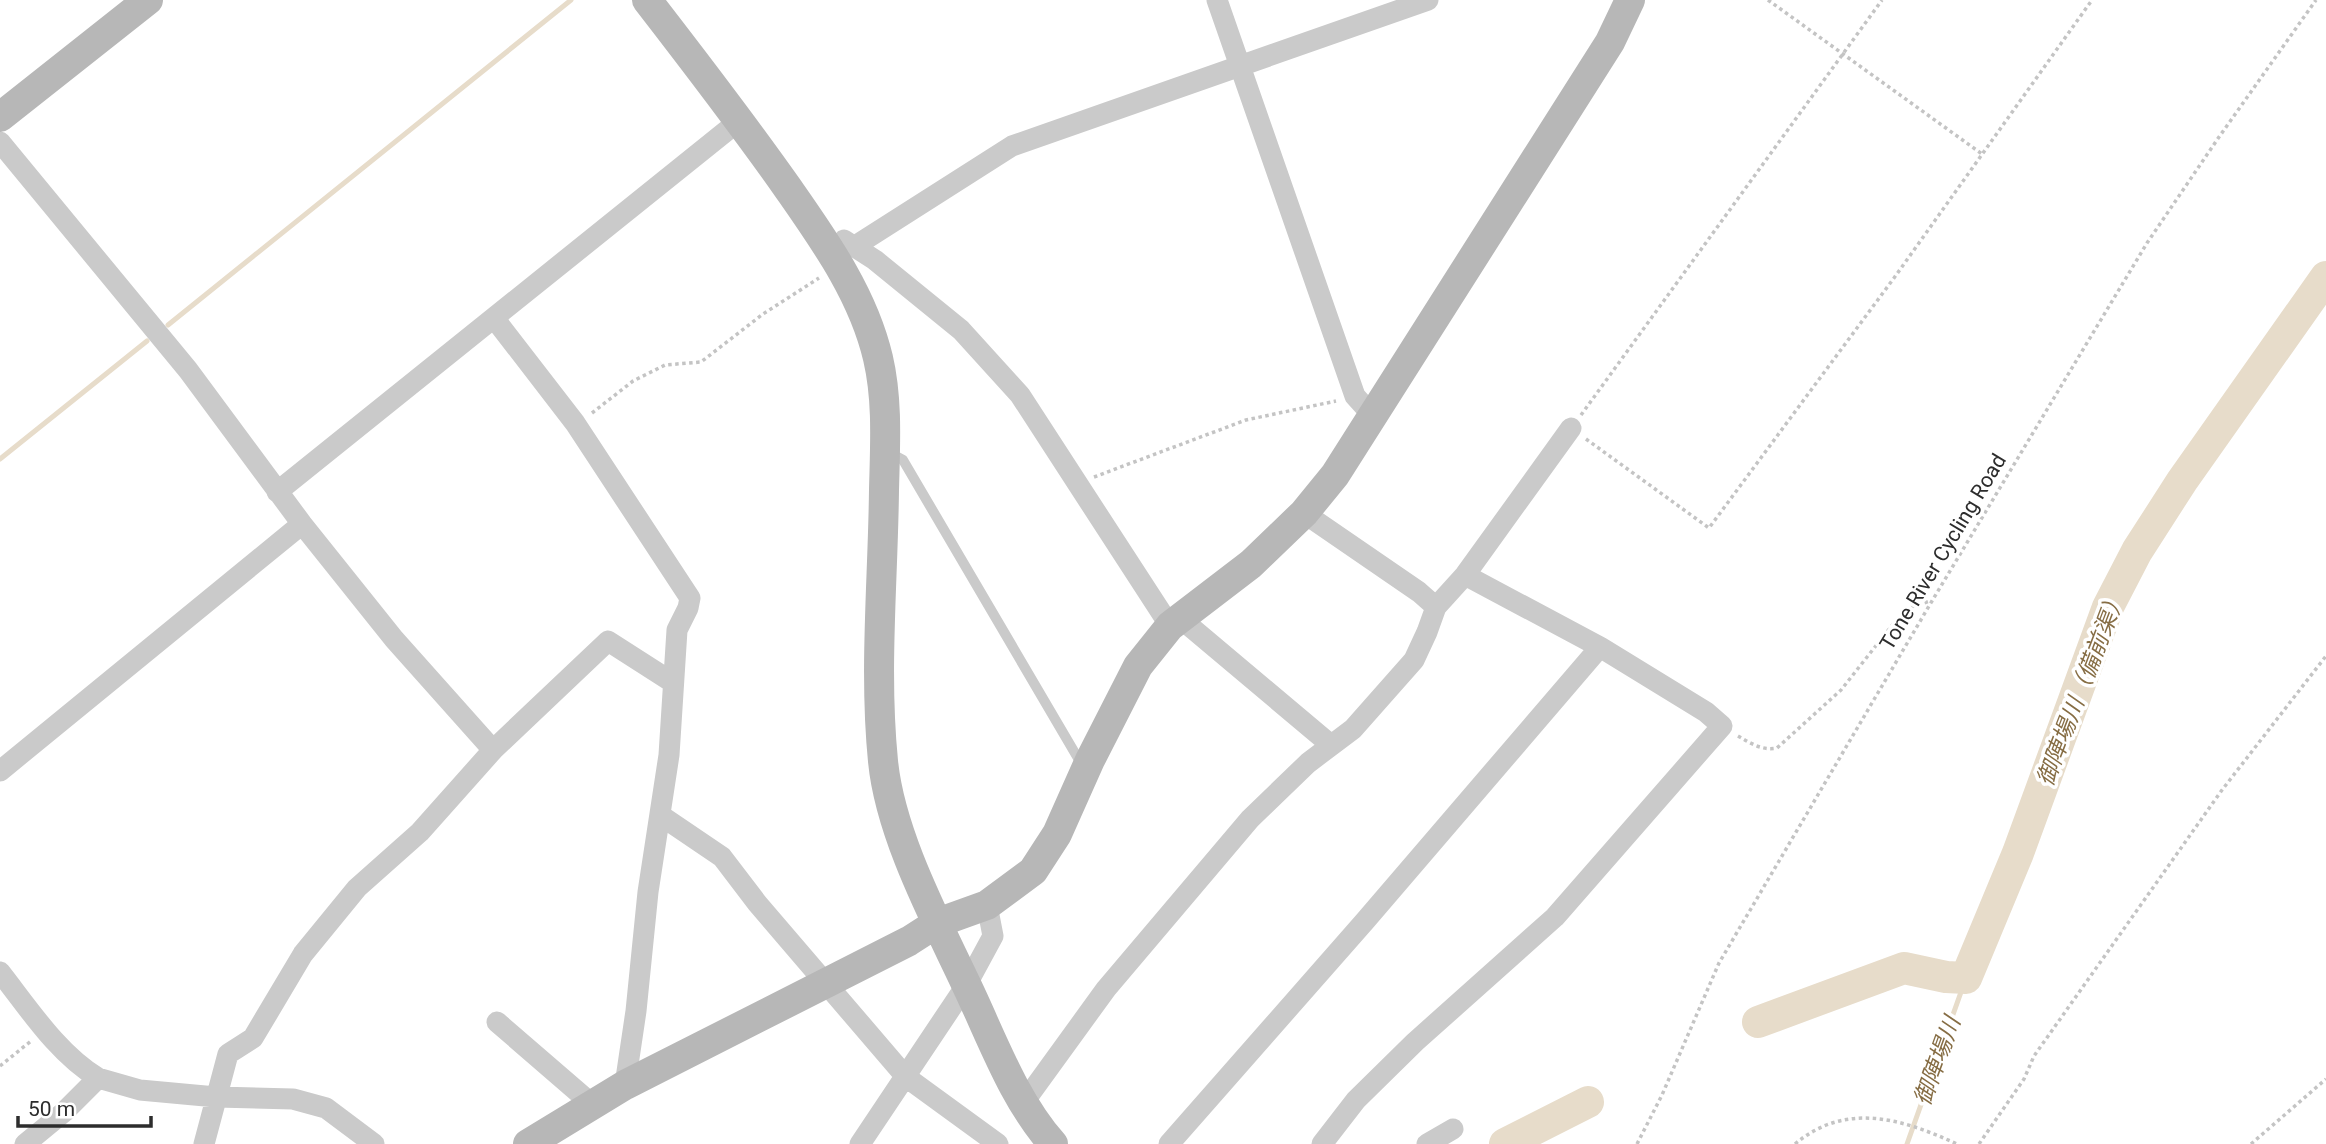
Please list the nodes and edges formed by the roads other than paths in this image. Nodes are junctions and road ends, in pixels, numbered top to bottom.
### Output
1 (148, 0) edge
2 (648, 0) edge
3 (1217, 0) edge
4 (1428, 0) edge
5 (1630, 0) edge
6 (1240, 67) junction
7 (0, 117) edge
8 (740, 120) junction
9 (0, 142) edge
10 (847, 255) junction
11 (494, 318) junction
12 (1364, 406) junction
13 (1571, 428) road end
14 (885, 450) junction
15 (277, 492) junction
16 (1304, 513) junction
17 (302, 524) junction
18 (1465, 575) junction
19 (1436, 607) junction
20 (1175, 622) junction
21 (1600, 647) junction
22 (672, 682) junction
23 (1331, 745) junction
24 (493, 750) junction
25 (0, 771) edge
26 (1086, 771) junction
27 (660, 815) junction
28 (987, 905) junction
29 (937, 923) junction
30 (0, 972) edge
31 (826, 984) junction
32 (967, 984) junction
33 (497, 1022) dead end
34 (906, 1077) junction
35 (98, 1078) junction
36 (625, 1085) junction
37 (216, 1097) junction
38 (1024, 1102) junction
39 (593, 1105) junction
40 (1453, 1129) dead end
41 (564, 1133) edge
42 (25, 1144) edge
43 (204, 1144) edge
44 (374, 1144) edge
45 (528, 1144) edge
46 (860, 1144) edge
47 (998, 1144) edge
48 (1053, 1144) edge
49 (1169, 1144) edge
50 (1322, 1144) edge
51 (1427, 1144) edge

1 - 7 street
2 - 8 street
3 - 6 street
4 - 6 street
5 - 12 street
6 - 10 street
6 - 12 street
8 - 10 street
8 - 11 street
9 - 15 street
10 - 14 street
10 - 20 street
11 - 15 street
11 - 22 street
12 - 16 street
13 - 18 street
14 - 26 lane
14 - 29 street
15 - 17 street
16 - 19 street
16 - 20 street
17 - 24 street
17 - 25 street
18 - 19 street
18 - 21 street
19 - 23 street
20 - 23 street
20 - 26 street
21 - 49 street
21 - 50 street
22 - 24 street
22 - 27 street
23 - 38 street
24 - 37 street
26 - 28 street
27 - 31 street
27 - 36 street
28 - 29 street
28 - 32 street
29 - 31 street
29 - 32 street
30 - 35 street
31 - 34 street
31 - 36 street
32 - 34 street
32 - 38 street
33 - 39 street
34 - 46 street
34 - 47 street
35 - 37 street
35 - 42 street
36 - 39 street
37 - 43 street
37 - 44 street
38 - 48 street
39 - 41 street
40 - 51 street
41 - 45 street

